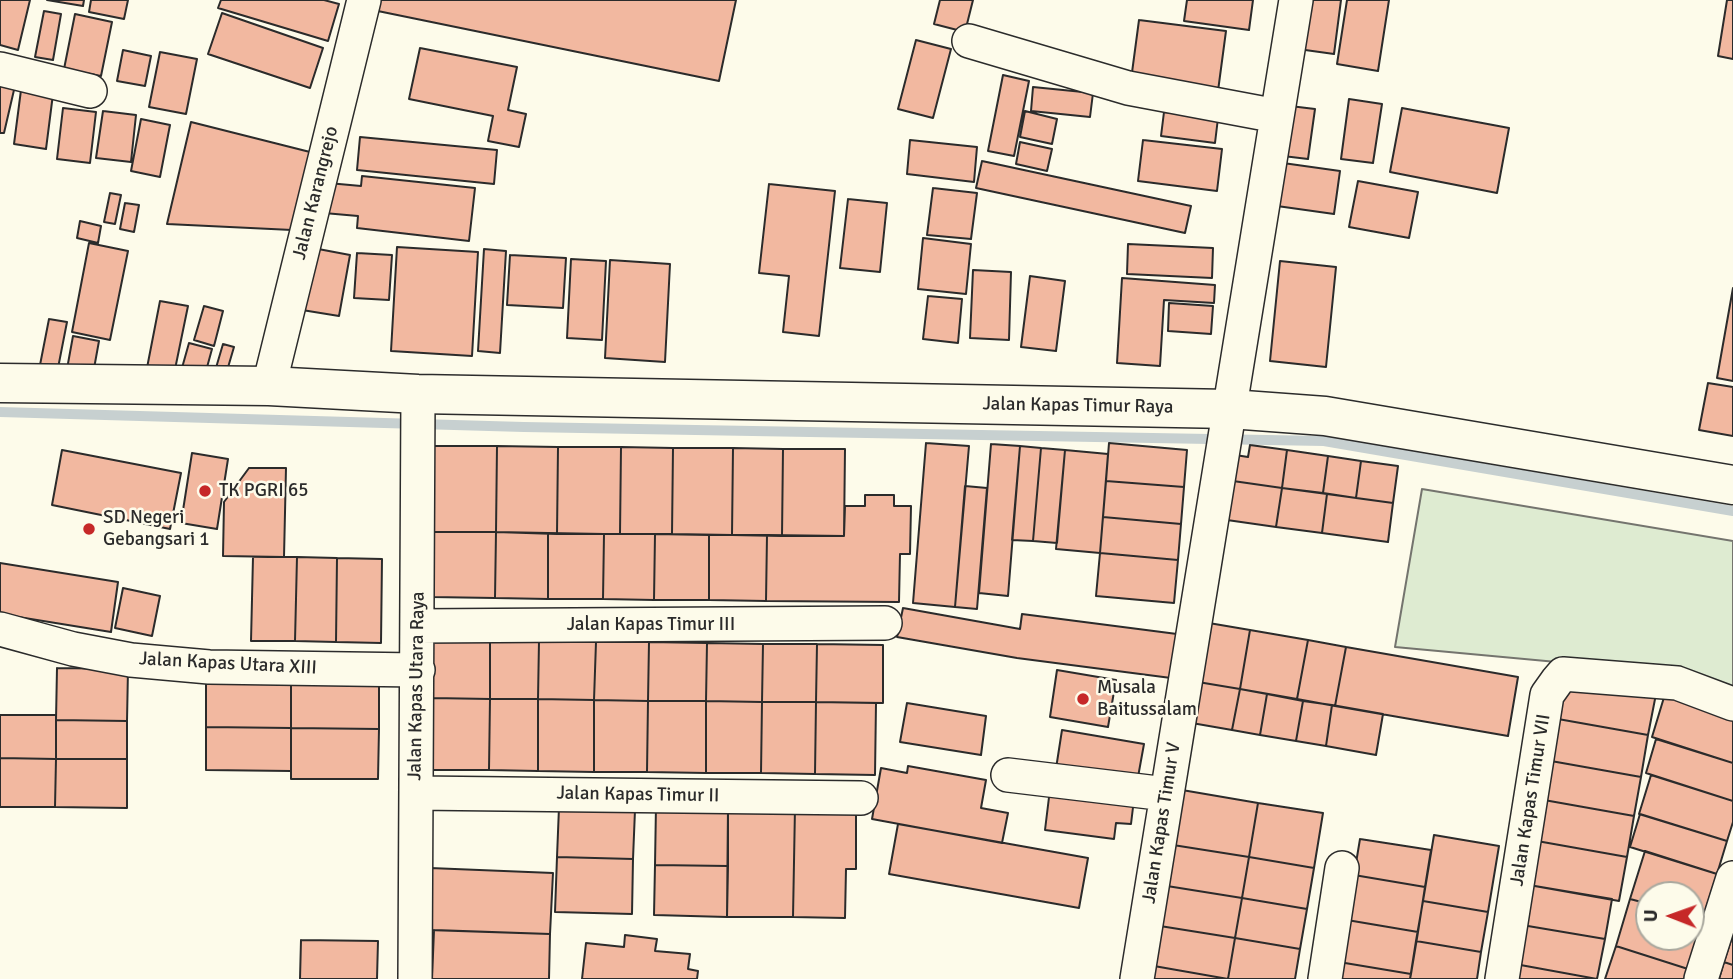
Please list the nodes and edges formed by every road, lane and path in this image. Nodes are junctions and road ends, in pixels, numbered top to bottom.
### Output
1 (364, 0) edge
2 (1296, 0) edge
3 (969, 41) dead end
4 (0, 69) edge
5 (90, 91) dead end
6 (1277, 116) junction
7 (0, 383) edge
8 (269, 386) junction
9 (418, 401) junction
10 (1229, 414) junction
11 (1733, 485) edge
12 (885, 623) dead end
13 (418, 626) junction
14 (0, 628) edge
15 (418, 670) junction
16 (1733, 704) edge
17 (1007, 775) dead end
18 (416, 793) junction
19 (1166, 794) junction
20 (861, 797) dead end
21 (1342, 868) dead end
22 (1733, 878) edge
23 (415, 979) edge
24 (1137, 979) edge
25 (1325, 979) edge
26 (1502, 979) edge
27 (1701, 979) edge

1 - 8 street, Jalan Karangrejo
2 - 6 street, Jalan Kapas Timur V
3 - 6 street
4 - 5 street
6 - 10 street, Jalan Kapas Timur V
7 - 8 street, Jalan Kapas Timur Raya
8 - 9 street, Jalan Kapas Timur Raya
9 - 10 street, Jalan Kapas Timur Raya
9 - 13 street, Jalan Kapas Utara Raya
10 - 11 street, Jalan Kapas Timur Raya
10 - 19 street, Jalan Kapas Timur V
12 - 13 street, Jalan Kapas Timur III
13 - 15 street, Jalan Kapas Utara Raya
14 - 15 street, Jalan Kapas Utara XIII
15 - 18 street, Jalan Kapas Utara Raya
16 - 26 street, Jalan Kapas Timur VII
17 - 19 street
18 - 20 street, Jalan Kapas Timur II
18 - 23 street, Jalan Kapas Utara Raya
19 - 24 street, Jalan Kapas Timur V
21 - 25 street
22 - 27 street

